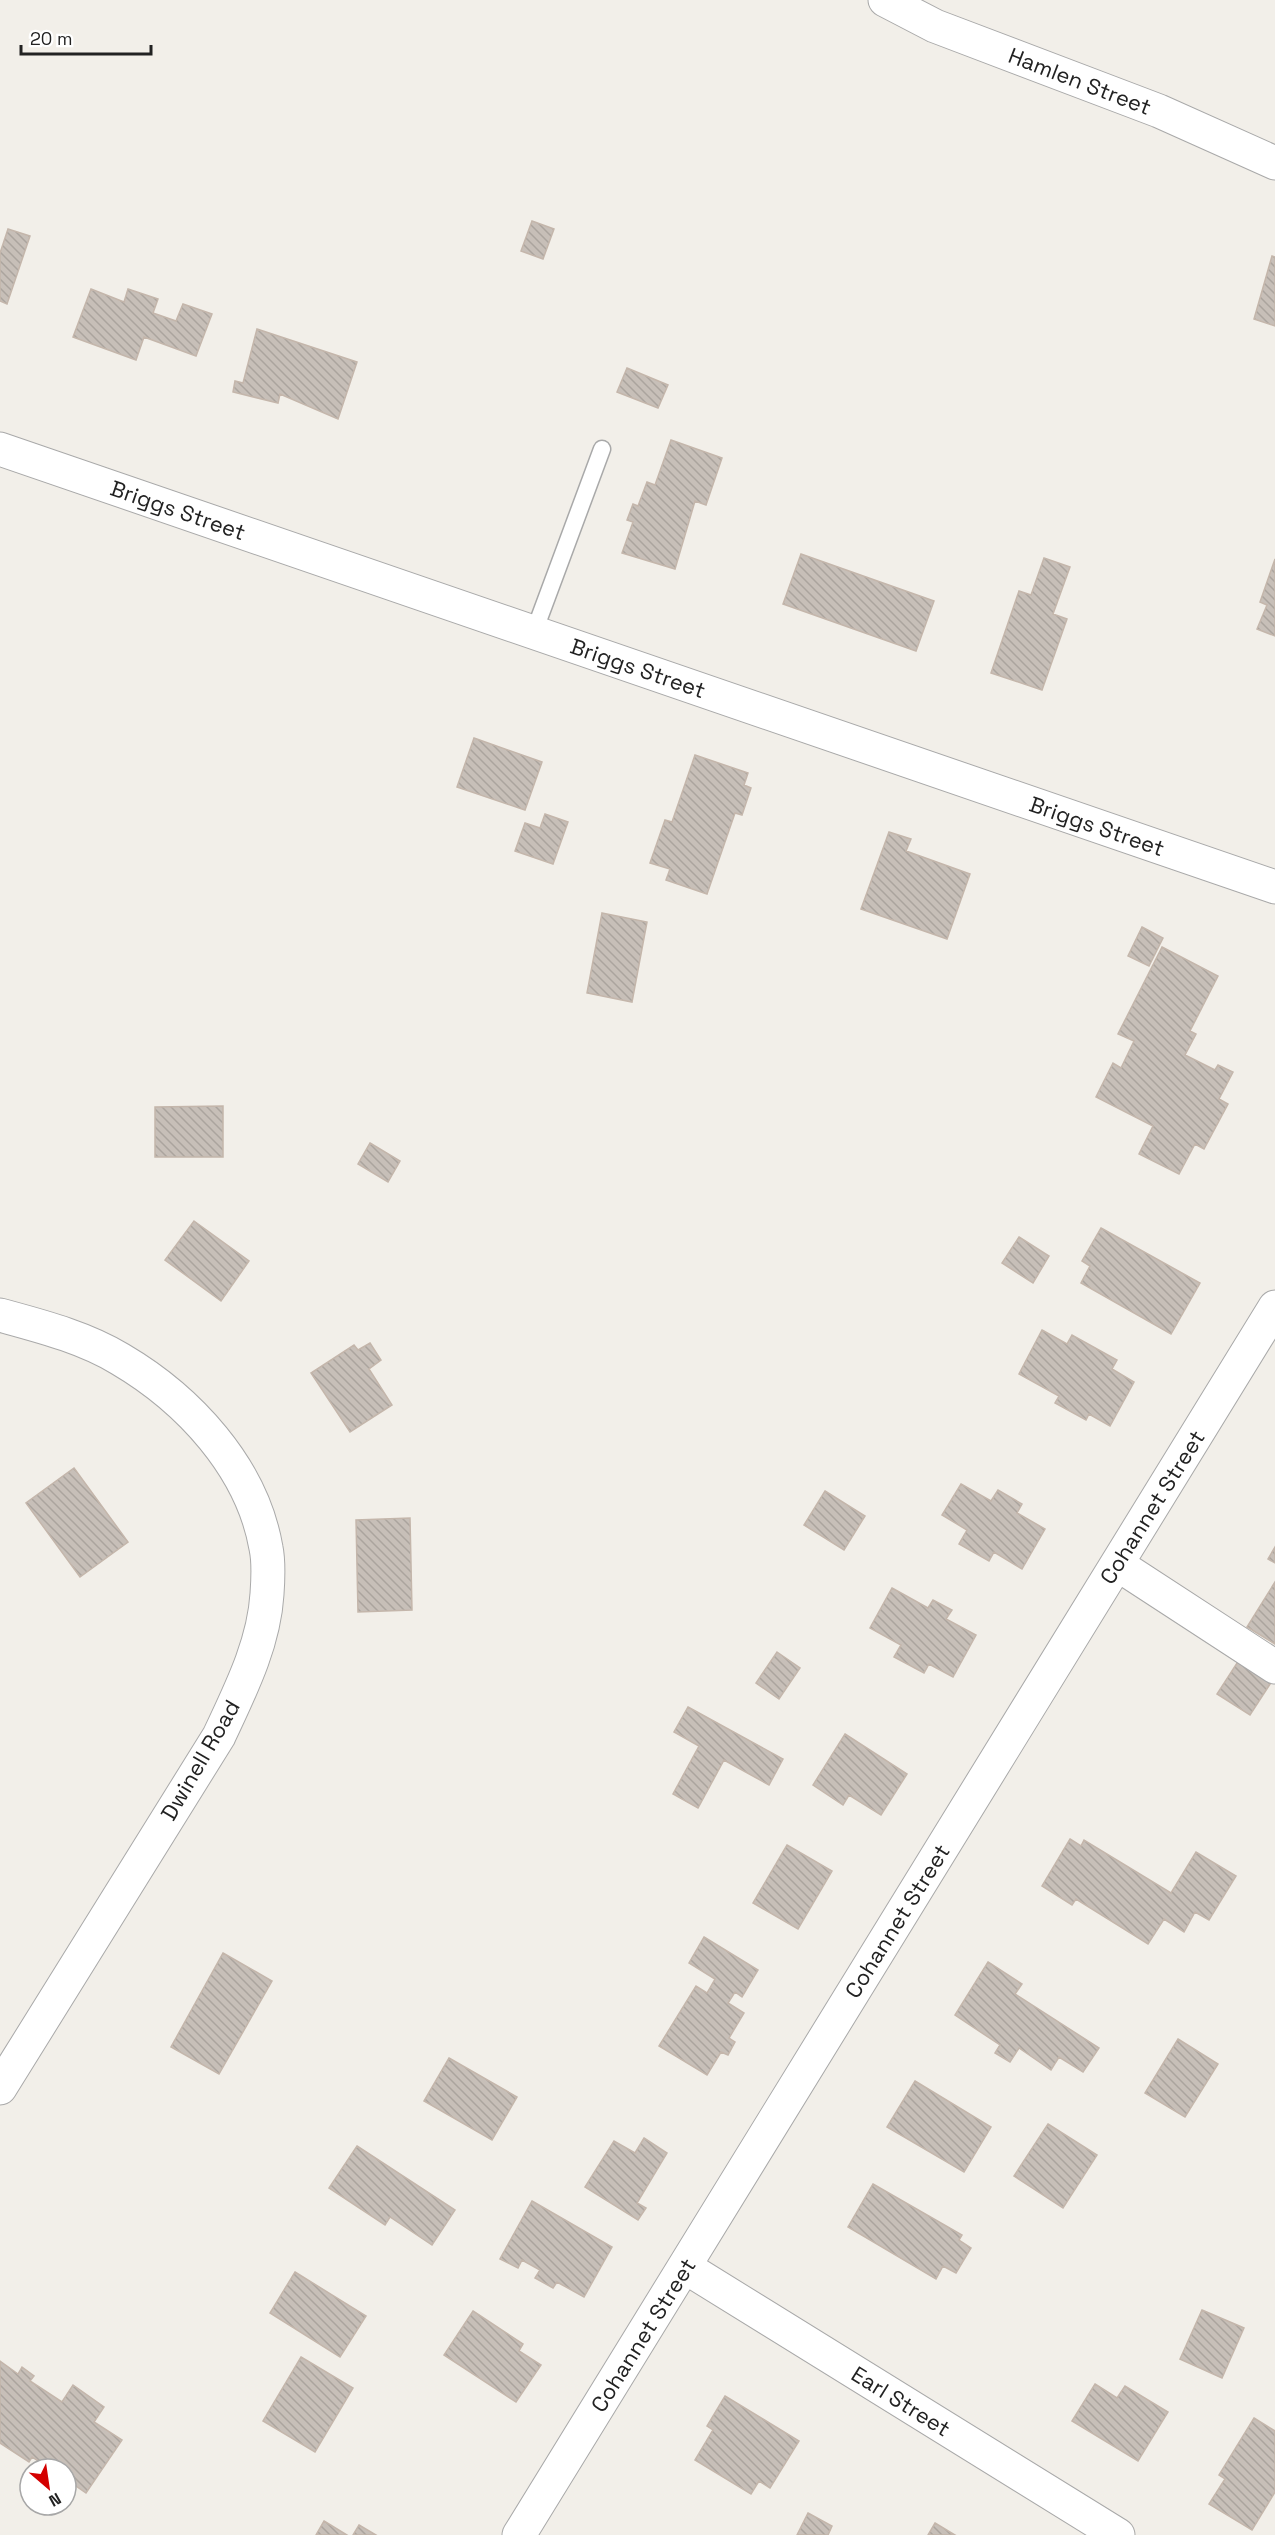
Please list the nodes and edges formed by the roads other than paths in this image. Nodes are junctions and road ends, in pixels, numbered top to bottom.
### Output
1 (885, 0) edge
2 (1275, 163) edge
3 (0, 449) edge
4 (602, 450) dead end
5 (534, 632) junction
6 (1275, 887) edge
7 (1275, 1307) edge
8 (0, 1315) edge
9 (1117, 1564) junction
10 (1275, 1667) edge
11 (0, 2088) edge
12 (685, 2266) junction
13 (519, 2535) edge
14 (1118, 2535) edge

1 - 2 street, Hamlen Street
3 - 5 street, Briggs Street
4 - 5 lane
5 - 6 street, Briggs Street
7 - 9 street, Cohannet Street
8 - 11 street, Dwinell Road
9 - 10 street
9 - 12 street, Cohannet Street
12 - 13 street, Cohannet Street
12 - 14 street, Earl Street

